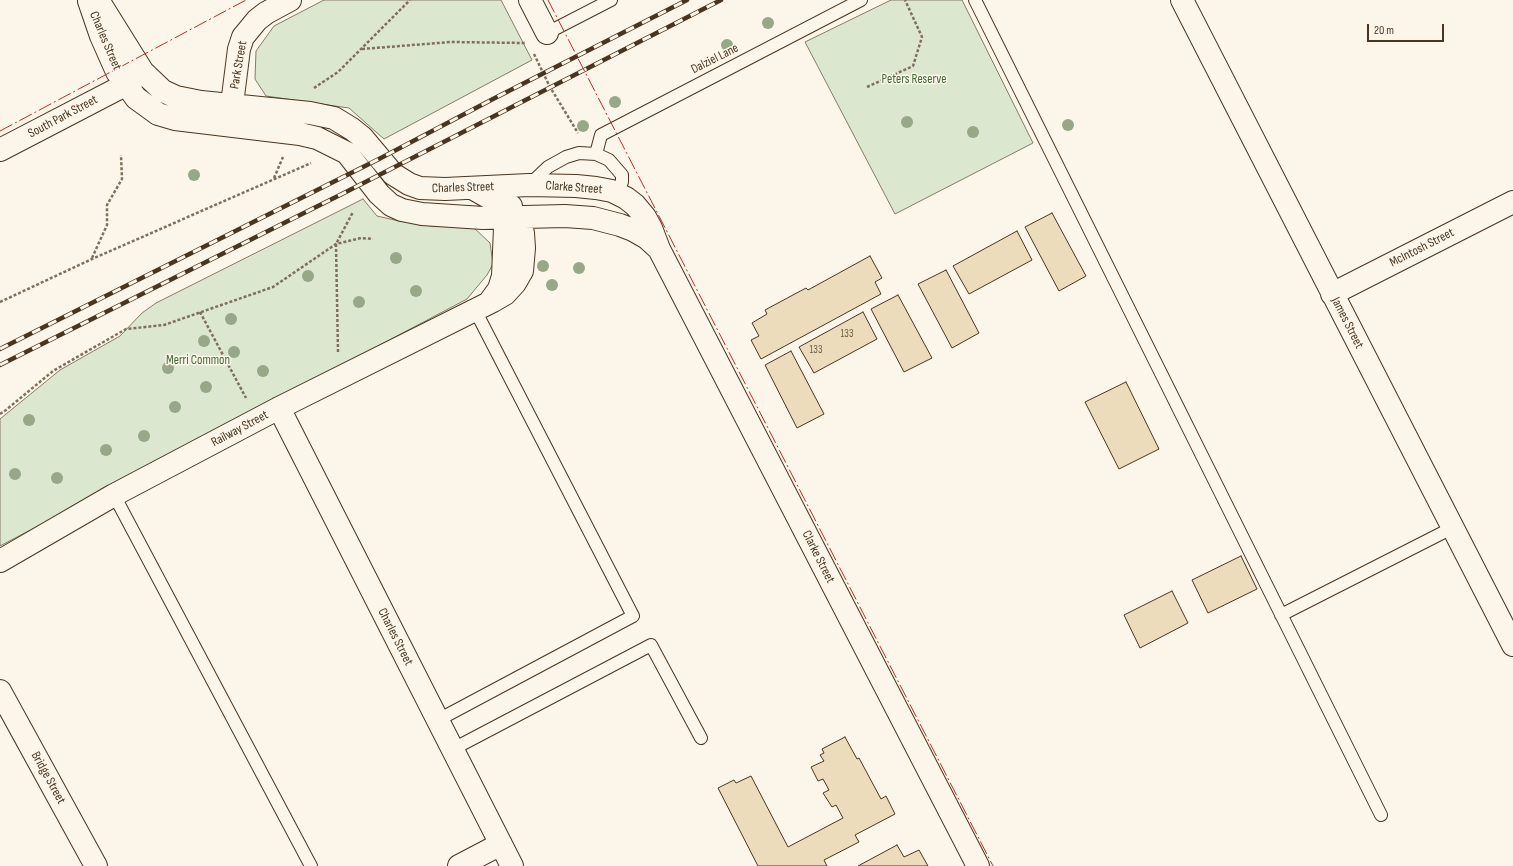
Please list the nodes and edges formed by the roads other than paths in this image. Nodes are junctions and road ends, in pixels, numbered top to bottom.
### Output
1 (88, 0) edge
2 (98, 0) edge
3 (290, 0) edge
4 (530, 0) edge
5 (611, 0) edge
6 (860, 0) edge
7 (975, 0) edge
8 (1182, 0) edge
9 (538, 38) joint
10 (144, 72) junction
11 (125, 85) junction
12 (231, 115) junction
13 (290, 122) junction
14 (0, 150) edge
15 (592, 153) junction
16 (529, 185) junction
17 (472, 188) junction
18 (616, 193) junction
19 (1513, 202) edge
20 (507, 217) junction
21 (585, 217) junction
22 (659, 249) junction
23 (1332, 294) junction
24 (480, 308) junction
25 (279, 408) junction
26 (114, 495) junction
27 (1452, 528) junction
28 (0, 561) edge
29 (1281, 615) junction
30 (1513, 645) edge
31 (0, 691) edge
32 (438, 720) junction
33 (701, 738) dead end
34 (452, 749) junction
35 (1381, 815) dead end
36 (501, 844) junction
37 (96, 866) edge
38 (311, 866) edge
39 (459, 866) edge
40 (512, 866) edge
41 (978, 866) edge

1 - 11 street, Charles Street
2 - 10 street, Charles Street
3 - 12 street, Park Street
4 - 9 street
5 - 9 lane
6 - 15 lane, Dalziel Lane
7 - 29 lane
8 - 23 street, James Street
10 - 11 street, South Park Street
10 - 12 street, Charles Street
11 - 12 street, Charles Street
11 - 14 street, South Park Street
12 - 13 street, Charles Street
13 - 17 street, Charles Street
13 - 20 street, Charles Street
15 - 16 lane
15 - 18 lane
16 - 17 street, Charles Street
16 - 18 street, Clarke Street
16 - 20 street
17 - 20 street, Railway Street
18 - 21 street
18 - 22 street, Clarke Street
19 - 23 street, McIntosh Street
20 - 21 street, Clarke Street
20 - 24 street, Railway Street
21 - 22 street, Clarke Street
22 - 41 street, Clarke Street
23 - 27 street, James Street
24 - 25 street, Railway Street
24 - 32 lane
25 - 26 street, Railway Street
25 - 32 street, Charles Street
26 - 28 street, Railway Street
26 - 38 lane
27 - 29 lane
27 - 30 street, James Street
29 - 35 lane
31 - 37 street, Bridge Street
32 - 34 street, Charles Street
33 - 34 lane
34 - 36 street, Charles Street
36 - 39 street
36 - 40 street, Charles Street

